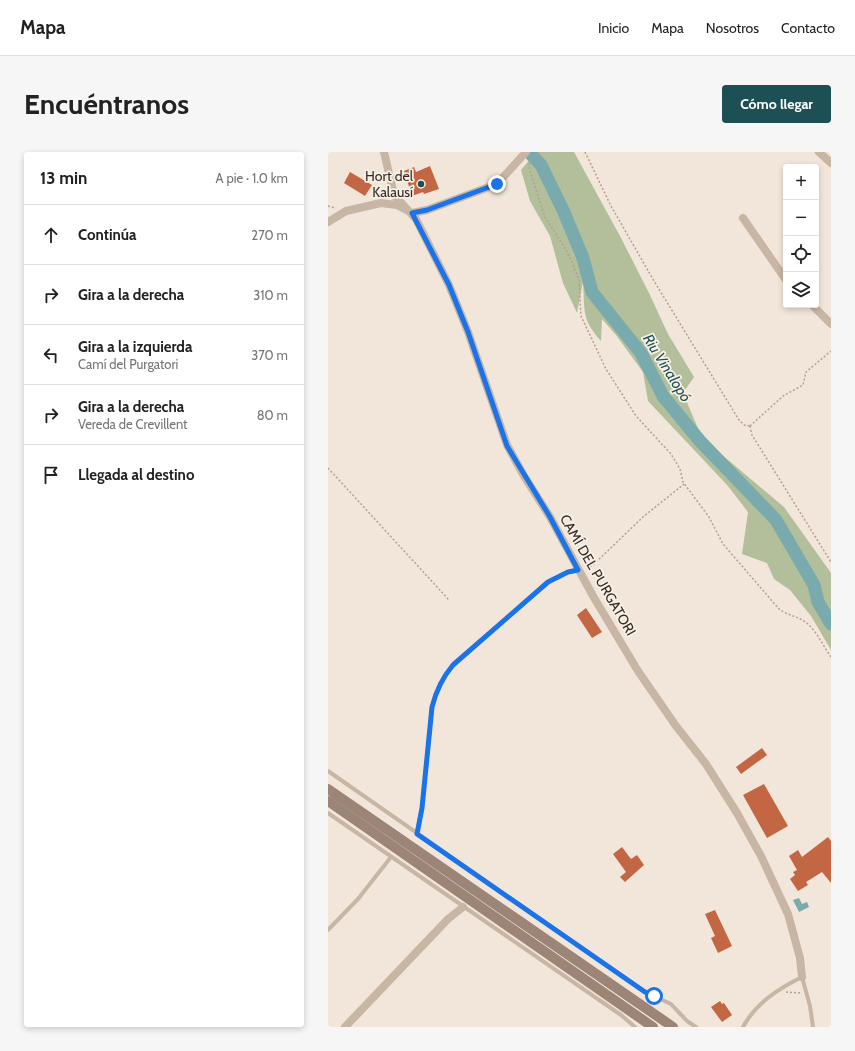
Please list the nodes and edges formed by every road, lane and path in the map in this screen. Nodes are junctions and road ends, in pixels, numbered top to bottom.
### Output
1 (384, 152) edge
2 (526, 152) edge
3 (540, 152) edge
4 (585, 152) edge
5 (819, 152) edge
6 (537, 155) dead end
7 (532, 160) dead end
8 (831, 163) edge
9 (412, 213) junction
10 (743, 218) dead end
11 (328, 222) edge
12 (783, 276) edge
13 (815, 308) edge
14 (831, 324) edge
15 (831, 352) edge
16 (750, 426) junction
17 (328, 468) edge
18 (684, 484) junction
19 (831, 562) edge
20 (578, 570) junction
21 (450, 600) dead end
22 (831, 657) edge
23 (328, 771) edge
24 (328, 789) edge
25 (328, 801) edge
26 (328, 813) edge
27 (417, 834) junction
28 (391, 857) junction
29 (463, 907) junction
30 (328, 930) edge
31 (802, 977) junction
32 (784, 993) dead end
33 (803, 997) dead end
34 (345, 1027) edge
35 (635, 1027) edge
36 (653, 1027) edge
37 (673, 1027) edge
38 (696, 1027) edge
39 (743, 1027) edge
40 (813, 1027) edge

1 - 9 street, CAMÍ DEL PURGATORI
2 - 9 street
3 - 6 path
4 - 16 path
5 - 8 street
7 - 18 path
9 - 11 street
9 - 20 street, CAMÍ DEL PURGATORI
10 - 12 street
13 - 14 street
15 - 16 path
16 - 19 path
17 - 21 path
18 - 20 path
18 - 22 path
20 - 27 lane
20 - 31 street, CAMÍ DEL PURGATORI
23 - 27 lane
24 - 37 main road
25 - 36 main road
26 - 28 lane
27 - 38 lane
28 - 29 lane
28 - 30 lane
29 - 34 street
29 - 35 lane
31 - 39 lane
31 - 40 lane
32 - 33 path

